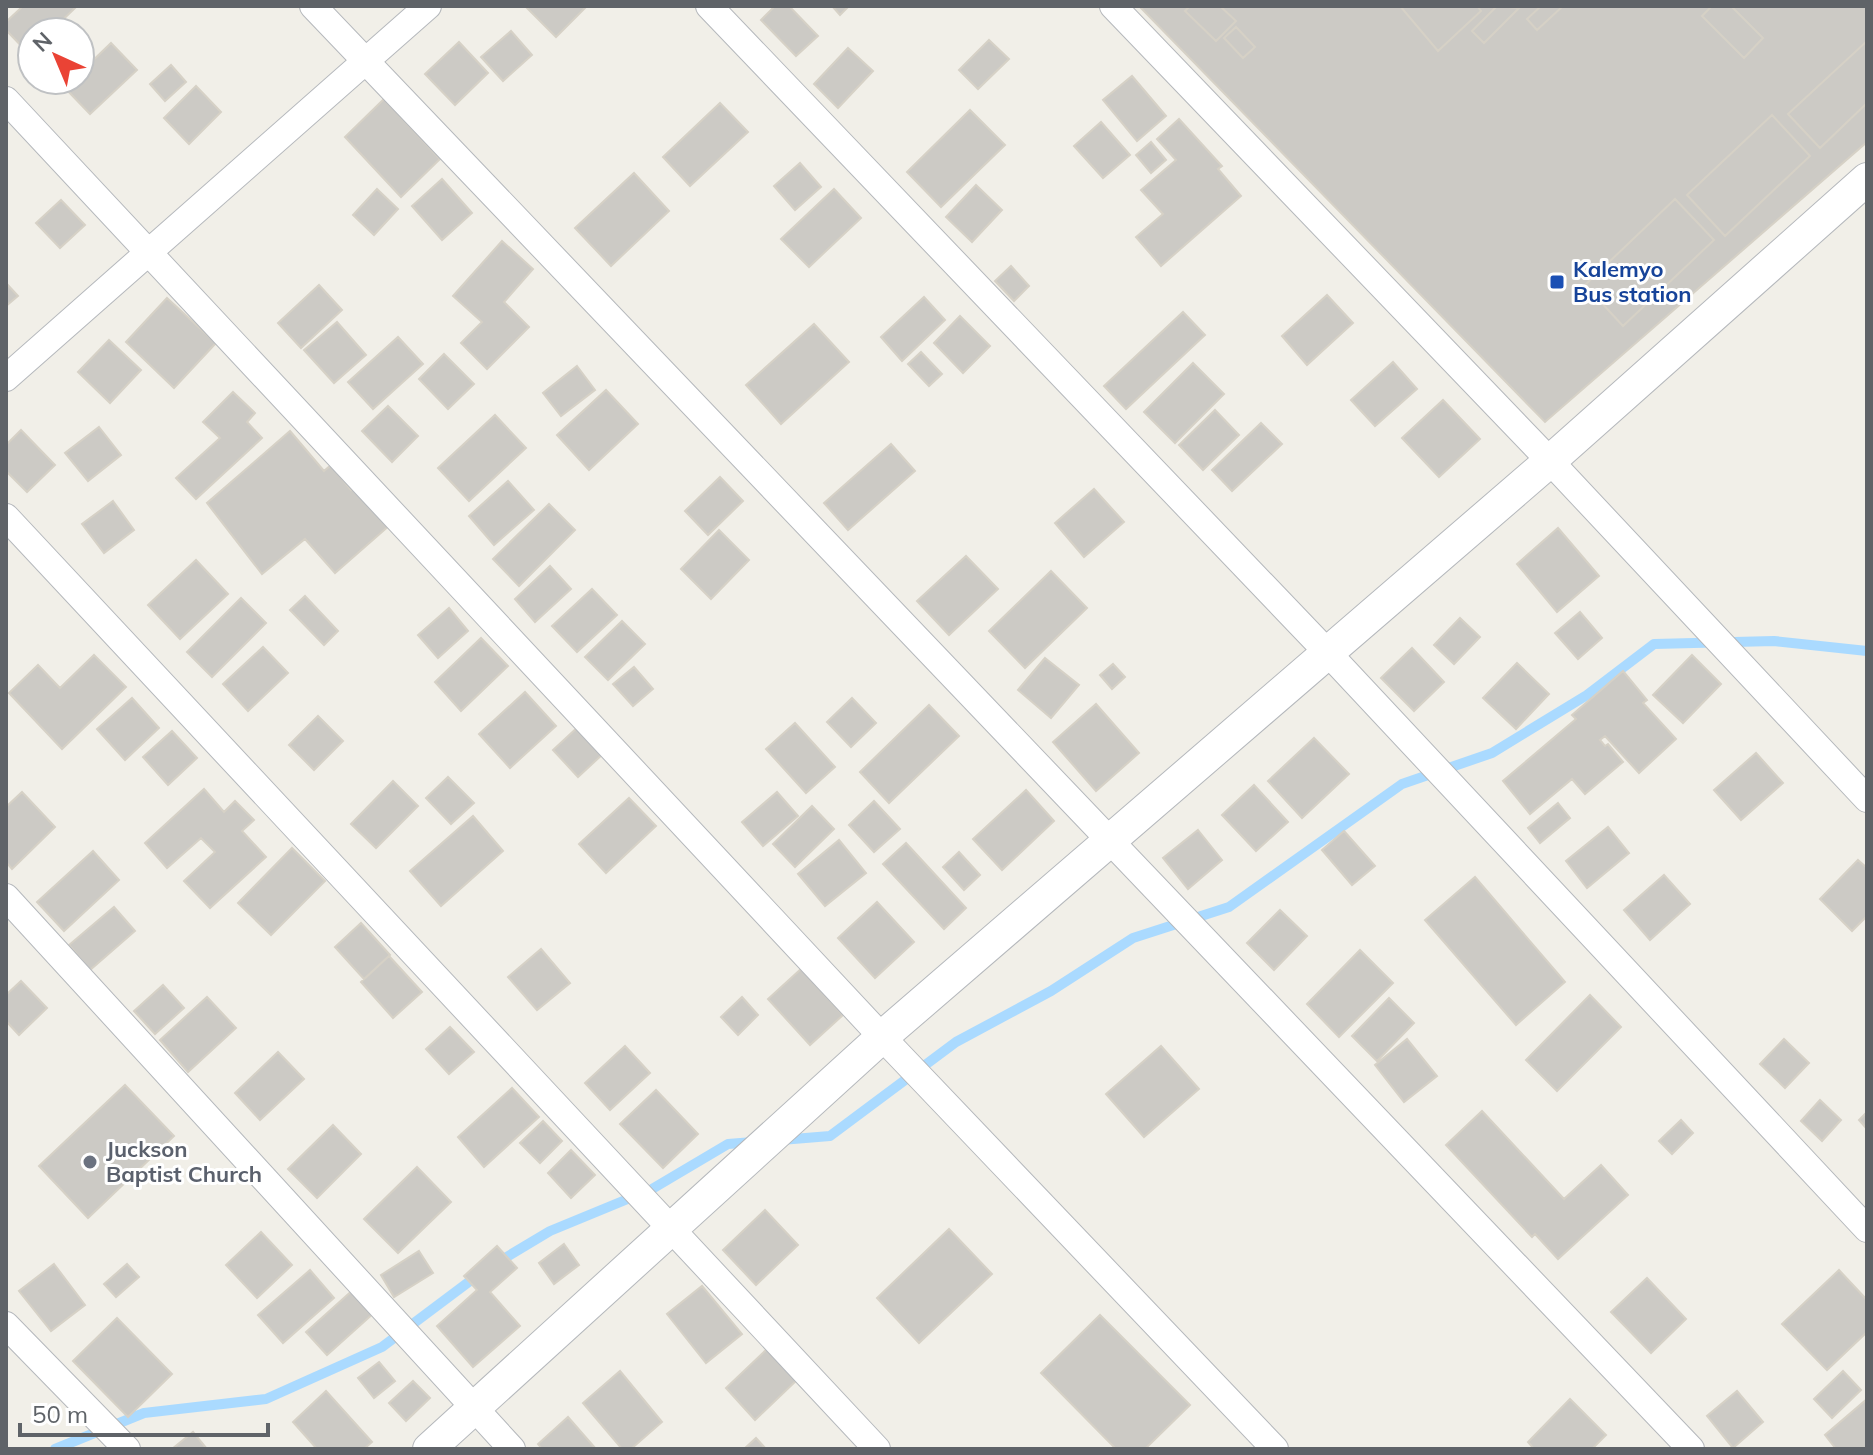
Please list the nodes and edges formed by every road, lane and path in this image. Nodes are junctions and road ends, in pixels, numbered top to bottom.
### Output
1 (313, 6) edge
2 (428, 6) edge
3 (709, 6) edge
4 (1113, 6) edge
5 (365, 61) junction
6 (6, 100) edge
7 (1867, 179) edge
8 (149, 252) junction
9 (6, 378) edge
10 (1550, 461) junction
11 (6, 517) edge
12 (1328, 653) junction
13 (1867, 799) edge
14 (1111, 840) junction
15 (6, 897) edge
16 (888, 1042) junction
17 (663, 1220) junction
18 (1867, 1229) edge
19 (6, 1325) edge
20 (474, 1408) junction
21 (127, 1449) edge
22 (429, 1449) edge
23 (512, 1449) edge
24 (877, 1449) edge
25 (1275, 1449) edge
26 (1691, 1449) edge

1 - 5 street
2 - 5 street
3 - 12 street
4 - 10 street
5 - 8 street
5 - 14 street
6 - 8 street
7 - 10 street
8 - 9 street
8 - 16 street
10 - 12 street
10 - 13 street
11 - 17 street
12 - 14 street
12 - 18 street
14 - 16 street
14 - 26 street
15 - 20 street
16 - 17 street
16 - 25 street
17 - 20 street
17 - 24 street
19 - 21 street
20 - 22 street
20 - 23 street

